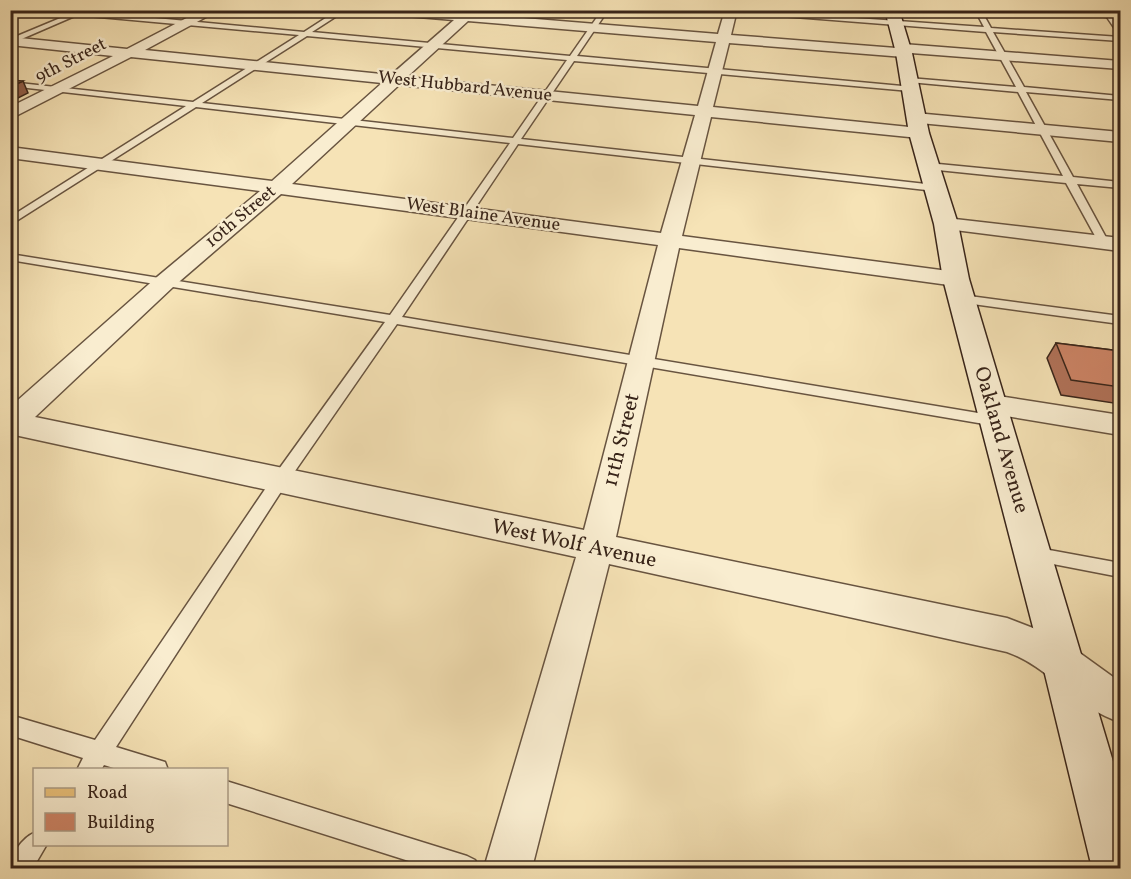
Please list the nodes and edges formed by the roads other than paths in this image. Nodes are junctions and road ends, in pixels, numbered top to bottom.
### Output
1 (44, 10) edge
2 (213, 10) edge
3 (343, 10) edge
4 (382, 10) edge
5 (605, 10) edge
6 (978, 10) edge
7 (1074, 10) edge
8 (82, 12) edge
9 (1113, 12) edge
10 (468, 14) edge
11 (723, 18) edge
12 (187, 24) junction
13 (1120, 26) edge
14 (592, 28) junction
15 (988, 29) junction
16 (305, 34) junction
17 (1120, 39) edge
18 (11, 42) edge
19 (432, 46) junction
20 (130, 53) junction
21 (1003, 56) junction
22 (570, 58) junction
23 (1120, 65) edge
24 (256, 66) junction
25 (906, 70) edge
26 (715, 71) junction
27 (395, 80) junction
28 (10, 84) edge
29 (58, 90) junction
30 (1021, 90) junction
31 (548, 95) junction
32 (1120, 98) edge
33 (196, 104) junction
34 (705, 111) junction
35 (10, 114) edge
36 (349, 122) junction
37 (1042, 130) junction
38 (1120, 137) edge
39 (518, 141) junction
40 (10, 152) edge
41 (691, 161) junction
42 (101, 164) junction
43 (932, 177) junction
44 (1070, 180) junction
45 (1120, 185) edge
46 (276, 188) junction
47 (466, 212) junction
48 (10, 222) edge
49 (945, 224) junction
50 (670, 240) junction
51 (1112, 244) edge
52 (10, 257) edge
53 (165, 282) junction
54 (959, 289) junction
55 (394, 319) junction
56 (1120, 320) edge
57 (641, 360) junction
58 (994, 413) junction
59 (11, 423) edge
60 (1120, 425) edge
61 (280, 480) junction
62 (596, 549) junction
63 (1033, 554) junction
64 (1120, 570) edge
65 (1065, 666) junction
66 (1120, 703) edge
67 (10, 725) edge
68 (100, 752) junction
69 (89, 768) edge
70 (151, 768) edge
71 (228, 793) edge
72 (35, 846) edge
73 (19, 868) edge
74 (467, 868) edge
75 (508, 868) edge
76 (1118, 868) edge

1 - 8 lane
2 - 12 street, 9th Street
3 - 16 lane
4 - 10 street
5 - 14 lane
6 - 15 lane
7 - 9 main road
8 - 12 lane
8 - 18 lane
9 - 13 street
10 - 14 street
10 - 19 street, 10th Street
11 - 14 street
11 - 25 street
11 - 25 lane
11 - 26 street, 11th Street
12 - 16 lane
12 - 20 street, 9th Street
14 - 22 lane
15 - 17 lane
15 - 21 lane
15 - 25 lane
16 - 19 lane
16 - 24 lane
18 - 20 street, West Hubbard Avenue
19 - 22 lane
19 - 27 street, 10th Street
20 - 24 street, West Hubbard Avenue
20 - 29 street, 9th Street
21 - 23 street
21 - 25 street
21 - 30 lane
22 - 26 lane
22 - 31 lane
24 - 27 street, West Hubbard Avenue
24 - 33 lane
25 - 26 lane
25 - 30 lane
25 - 34 street, West Hubbard Avenue
25 - 37 street, West Hubbard Avenue
25 - 43 street, Oakland Avenue
26 - 34 street, 11th Street
27 - 31 street, West Hubbard Avenue
27 - 36 street, 10th Street
28 - 29 lane
29 - 33 lane
29 - 35 street, 9th Street
30 - 32 lane
30 - 37 lane
31 - 34 street, West Hubbard Avenue
31 - 39 lane
33 - 36 lane
33 - 42 lane
34 - 41 street, 11th Street
36 - 39 lane
36 - 46 street, 10th Street
37 - 38 street, West Hubbard Avenue
37 - 44 lane
39 - 41 lane
39 - 47 lane
40 - 42 street, West Blaine Avenue
41 - 43 lane
41 - 50 street, 11th Street
42 - 46 street, West Blaine Avenue
42 - 48 lane
43 - 44 lane
43 - 49 street, Oakland Avenue
44 - 45 lane
44 - 51 lane
46 - 47 street, West Blaine Avenue
46 - 53 street, 10th Street
47 - 50 street, West Blaine Avenue
47 - 55 lane
49 - 51 street
49 - 54 street, Oakland Avenue
50 - 54 street, West Blaine Avenue
50 - 57 street, 11th Street
52 - 53 lane
53 - 55 lane
53 - 59 street, 10th Street
54 - 56 lane
54 - 58 street, Oakland Avenue
55 - 57 lane
55 - 61 lane
57 - 58 lane
57 - 62 street, 11th Street
58 - 60 street
58 - 63 street, Oakland Avenue
59 - 61 street, West Wolf Avenue
61 - 62 street, West Wolf Avenue
61 - 68 lane
62 - 65 street, West Wolf Avenue
62 - 75 street, 11th Street
63 - 64 lane
63 - 65 street, Oakland Avenue
65 - 66 street, West Wolf Avenue
65 - 76 street, Oakland Avenue
67 - 68 lane
68 - 69 lane
68 - 70 lane
71 - 74 lane
72 - 73 lane

